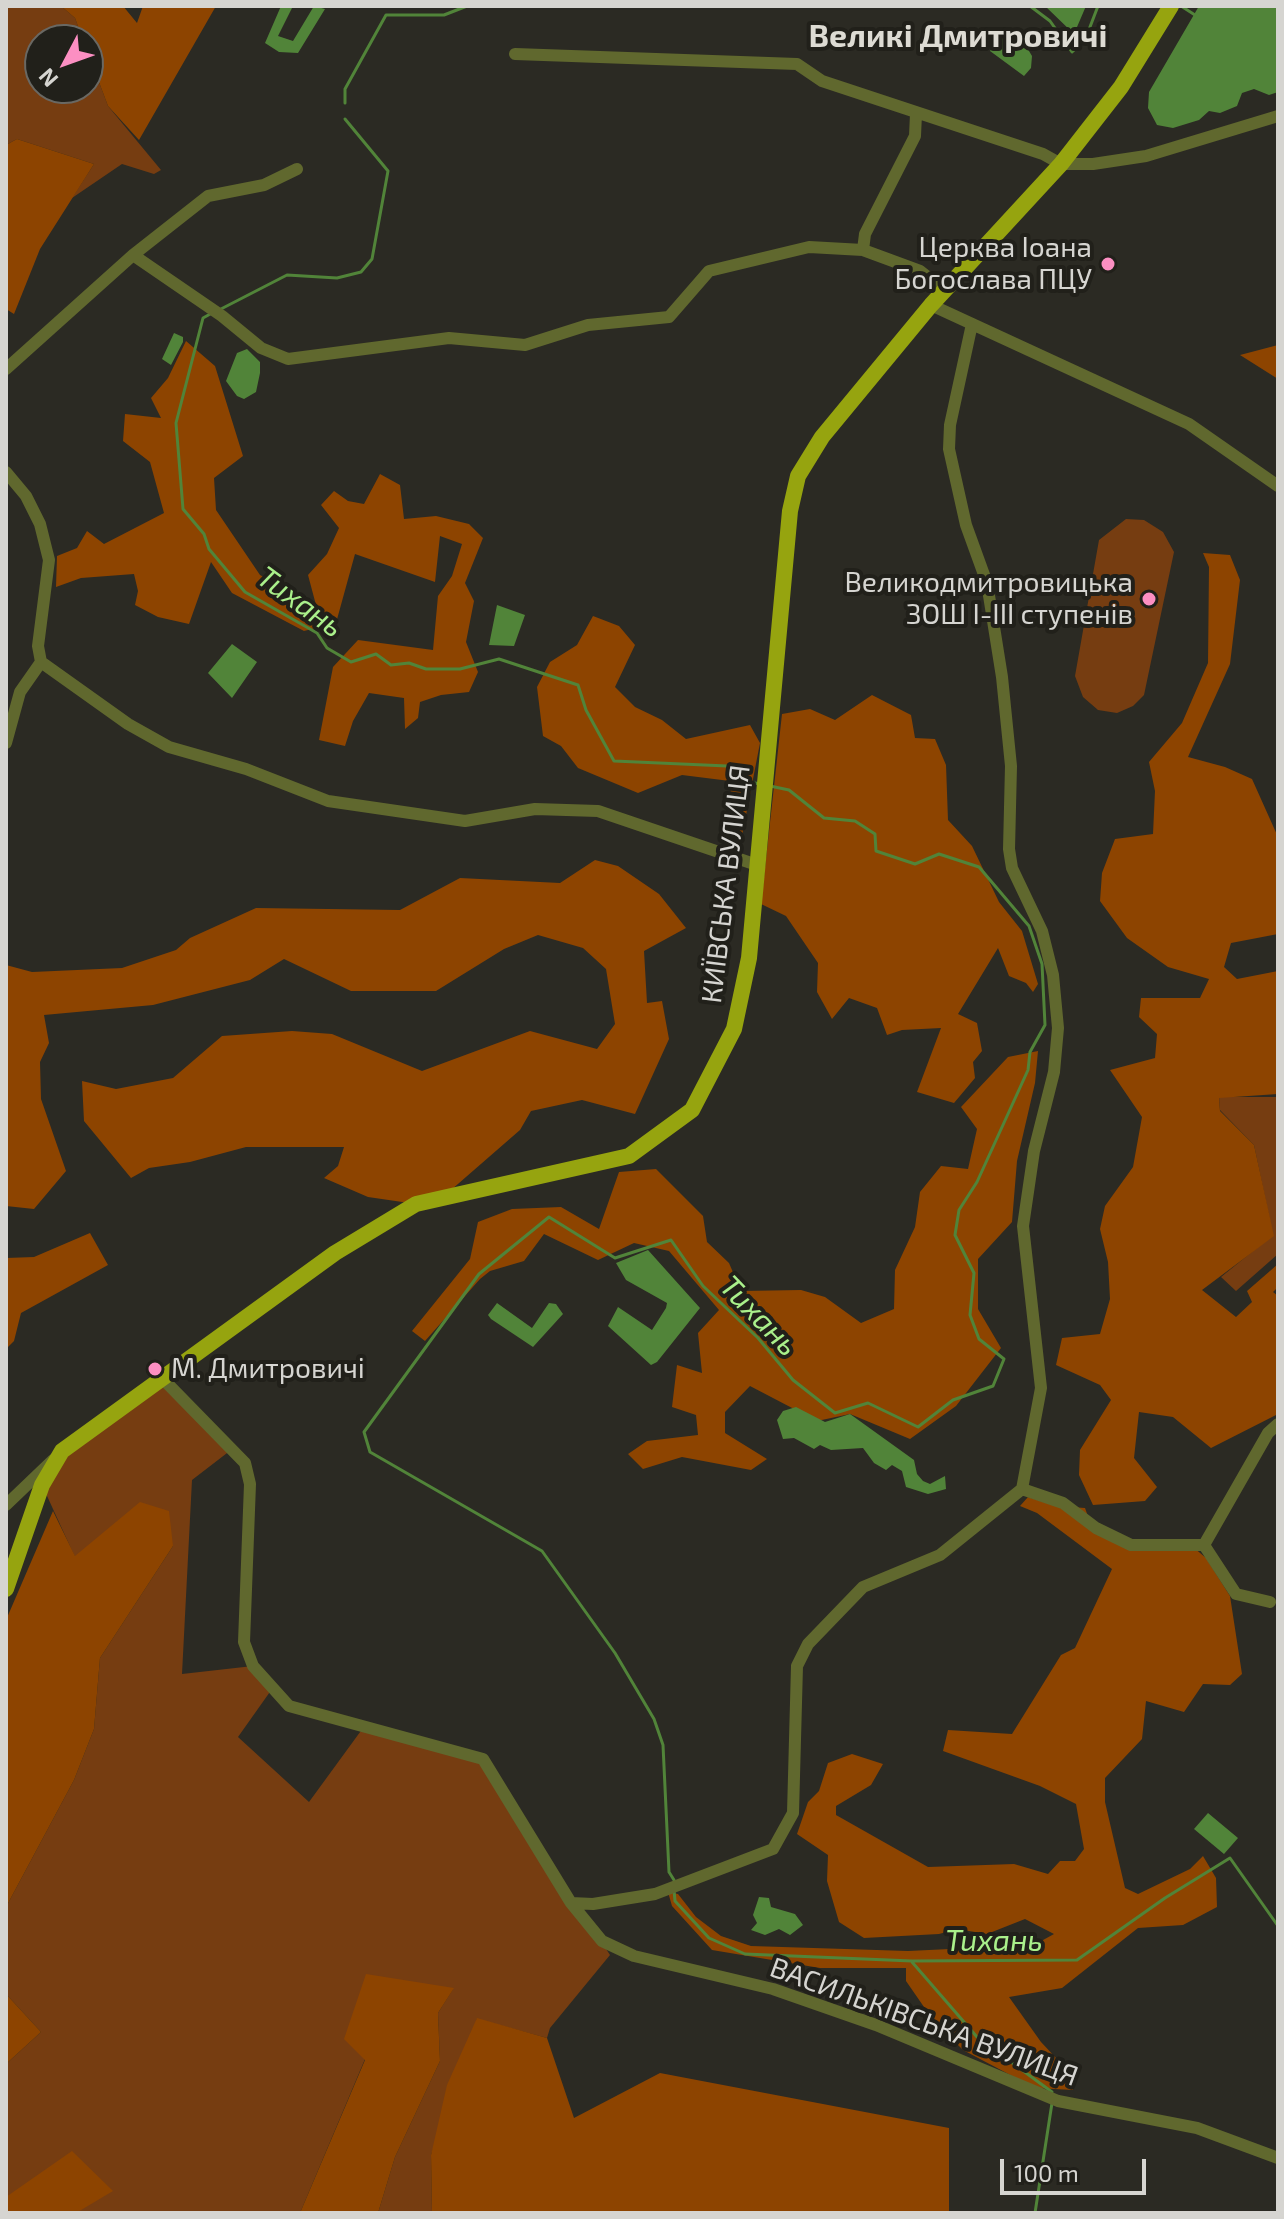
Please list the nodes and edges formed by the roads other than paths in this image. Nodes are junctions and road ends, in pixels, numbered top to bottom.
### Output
1 (1171, 6) edge
2 (515, 54) dead end
3 (916, 114) junction
4 (1278, 116) edge
5 (1061, 164) junction
6 (297, 169) dead end
7 (863, 250) junction
8 (133, 255) junction
9 (944, 290) junction
10 (931, 305) junction
11 (972, 324) junction
12 (6, 369) edge
13 (6, 472) edge
14 (1278, 486) edge
15 (41, 662) junction
16 (6, 743) edge
17 (757, 865) junction
18 (161, 1377) junction
19 (1278, 1424) edge
20 (62, 1451) junction
21 (1022, 1489) junction
22 (6, 1505) edge
23 (1204, 1545) junction
24 (6, 1589) edge
25 (1270, 1602) dead end
26 (571, 1903) junction
27 (1278, 2158) edge

1 - 5 main road, КИЇВСЬКА ВУЛИЦЯ
2 - 3 street
3 - 5 street
3 - 7 street
4 - 5 street
5 - 9 main road, КИЇВСЬКА ВУЛИЦЯ
6 - 8 street
7 - 8 street
7 - 9 street
8 - 12 street
9 - 10 main road, КИЇВСЬКА ВУЛИЦЯ
10 - 11 street
10 - 17 main road, КИЇВСЬКА ВУЛИЦЯ
11 - 14 street
11 - 21 street
13 - 15 street
15 - 16 street
15 - 17 street
17 - 18 main road, КИЇВСЬКА ВУЛИЦЯ
18 - 20 main road, КИЇВСЬКА ВУЛИЦЯ
18 - 26 street, ВАСИЛЬКІВСЬКА ВУЛИЦЯ
19 - 23 street
20 - 22 street
20 - 24 main road, КИЇВСЬКА ВУЛИЦЯ
21 - 23 street
21 - 26 street
23 - 25 street
26 - 27 street, ВАСИЛЬКІВСЬКА ВУЛИЦЯ

